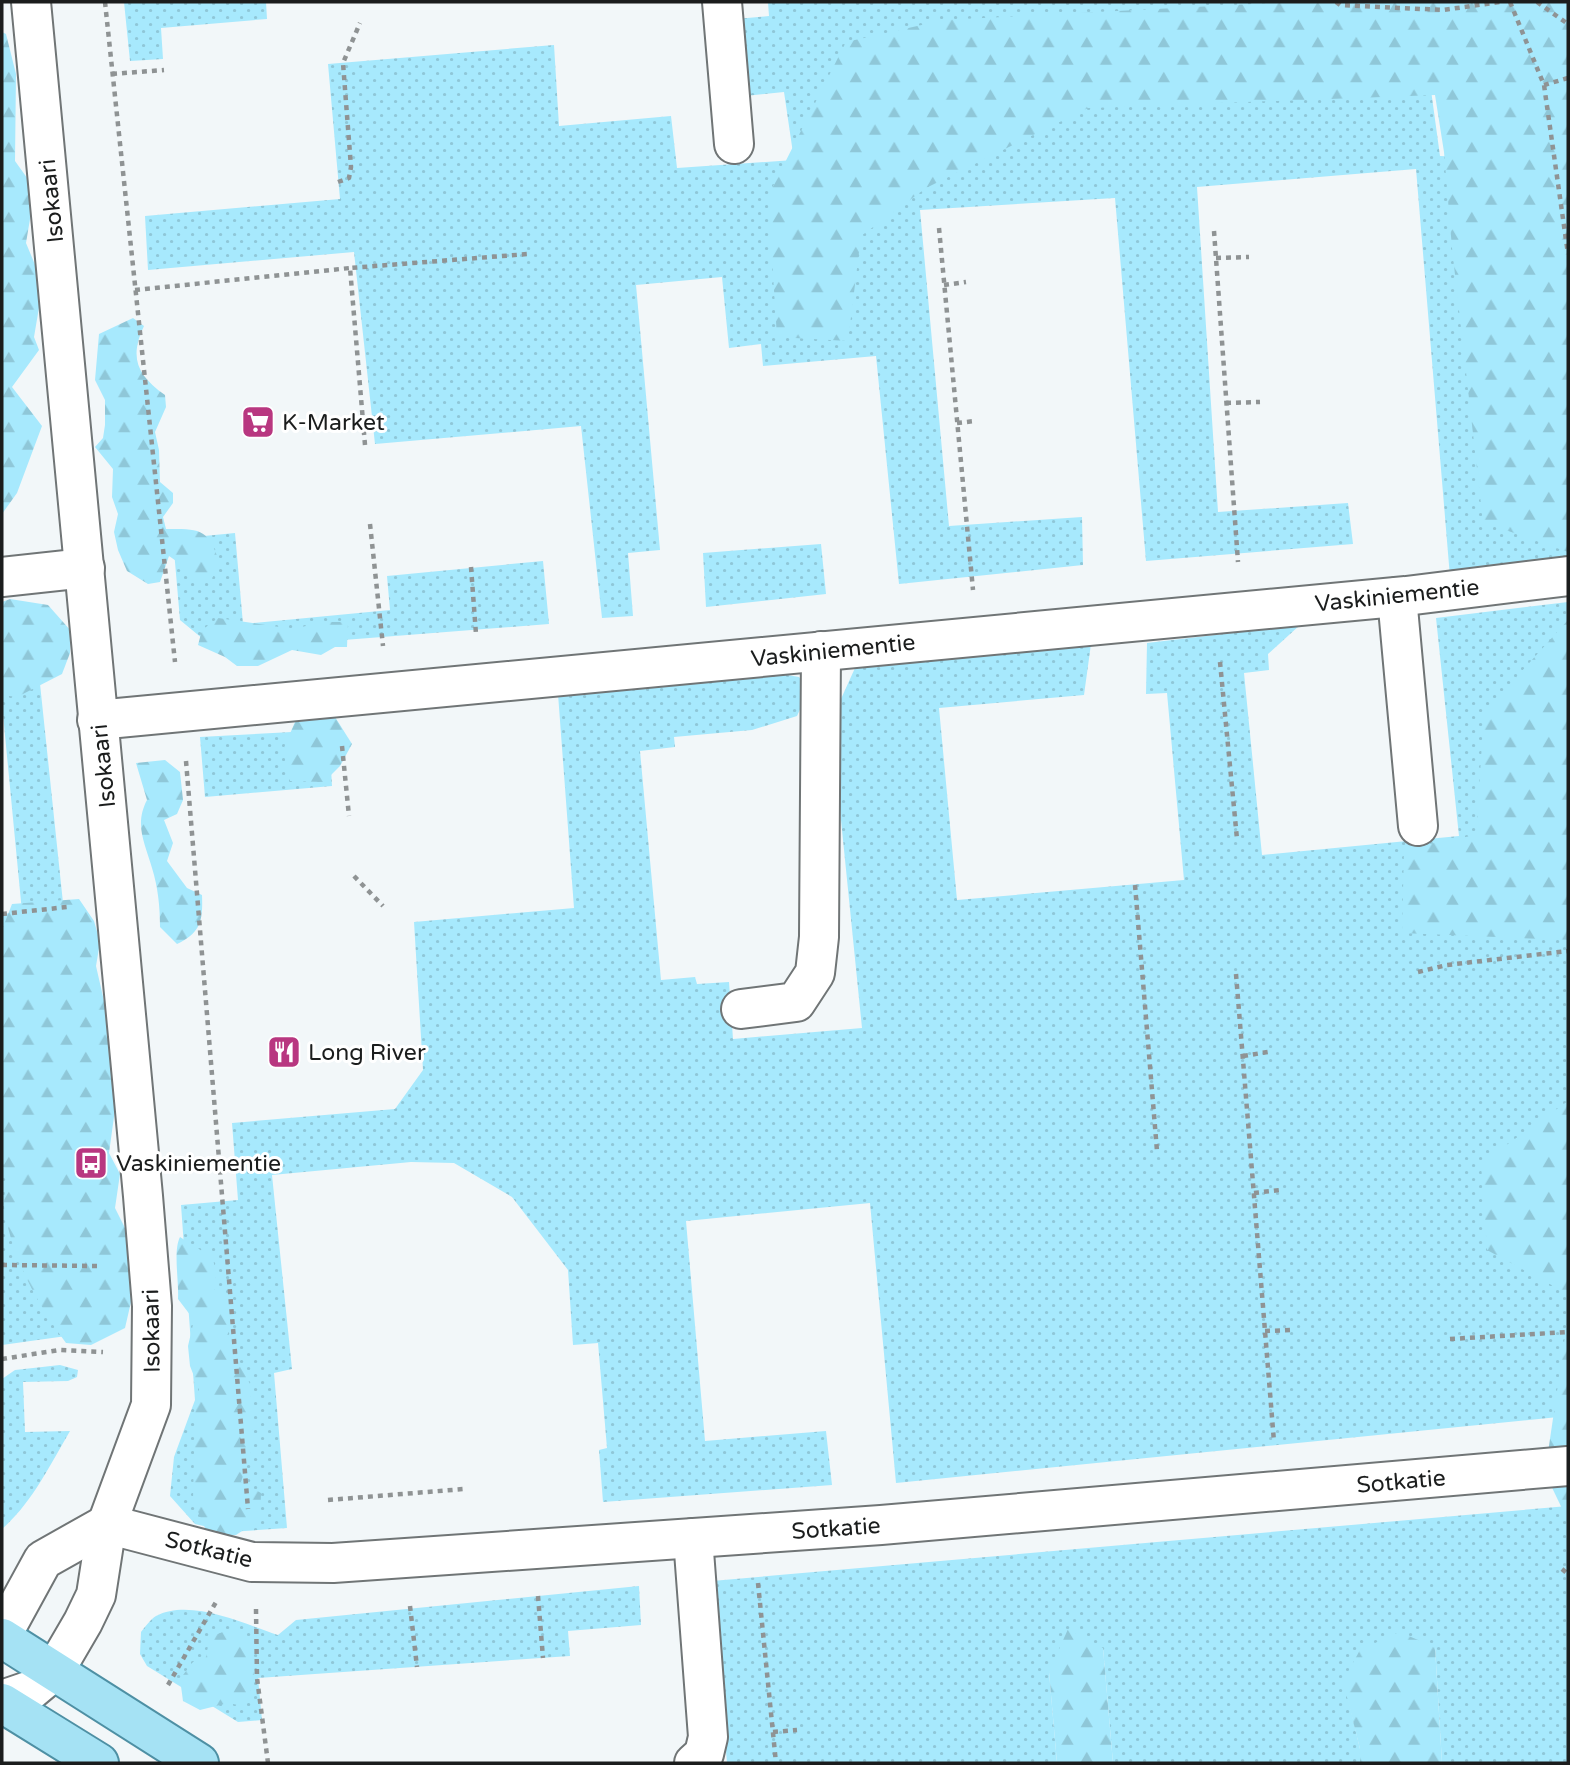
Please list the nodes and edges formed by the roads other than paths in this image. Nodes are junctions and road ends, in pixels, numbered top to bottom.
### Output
1 (31, 2) edge
2 (722, 2) edge
3 (734, 144) dead end
4 (85, 568) junction
5 (1568, 576) edge
6 (2, 577) edge
7 (1397, 597) junction
8 (821, 651) junction
9 (97, 720) junction
10 (1418, 825) dead end
11 (741, 1009) dead end
12 (1568, 1466) edge
13 (107, 1524) junction
14 (692, 1538) junction
15 (2, 1636) edge
16 (54, 1670) junction
17 (2, 1701) edge
18 (99, 1763) edge
19 (199, 1763) edge
20 (694, 1763) edge

1 - 4 street, Isokaari
2 - 3 street
4 - 6 street
4 - 9 street, Isokaari
5 - 7 street, Vaskiniementie
7 - 8 street, Vaskiniementie
7 - 10 street
8 - 9 street, Vaskiniementie
8 - 11 street
9 - 13 street, Isokaari
12 - 14 street, Sotkatie
13 - 14 street, Sotkatie
13 - 15 street
13 - 16 street, Isokaari
14 - 20 street
15 - 16 main road
16 - 17 street, Isokaari
16 - 19 main road
17 - 18 main road

